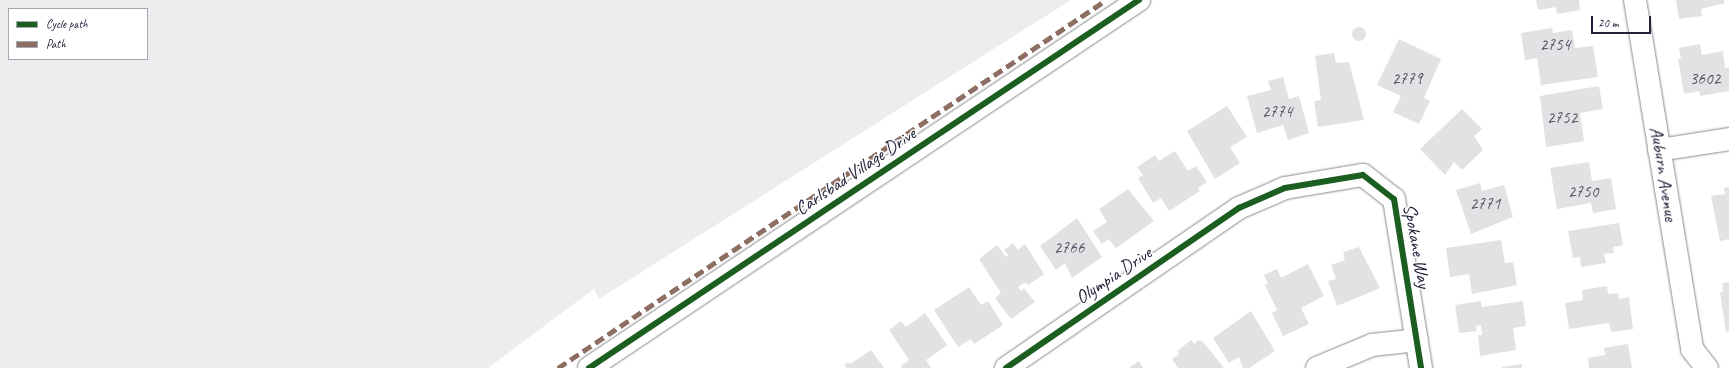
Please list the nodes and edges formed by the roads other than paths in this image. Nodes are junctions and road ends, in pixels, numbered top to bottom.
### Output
1 (1139, 0) edge
2 (1635, 0) edge
3 (1729, 139) edge
4 (1659, 150) junction
5 (1239, 208) joint
6 (1417, 340) junction
7 (589, 368) edge
8 (1006, 368) edge
9 (1317, 368) edge
10 (1422, 368) edge
11 (1707, 368) edge

1 - 7 street, Carlsbad Village Drive
2 - 4 street, Auburn Avenue
3 - 4 street
4 - 11 street, Auburn Avenue
5 - 6 street, Spokane Way
5 - 8 street, Olympia Drive
6 - 9 street
6 - 10 street, Spokane Way

